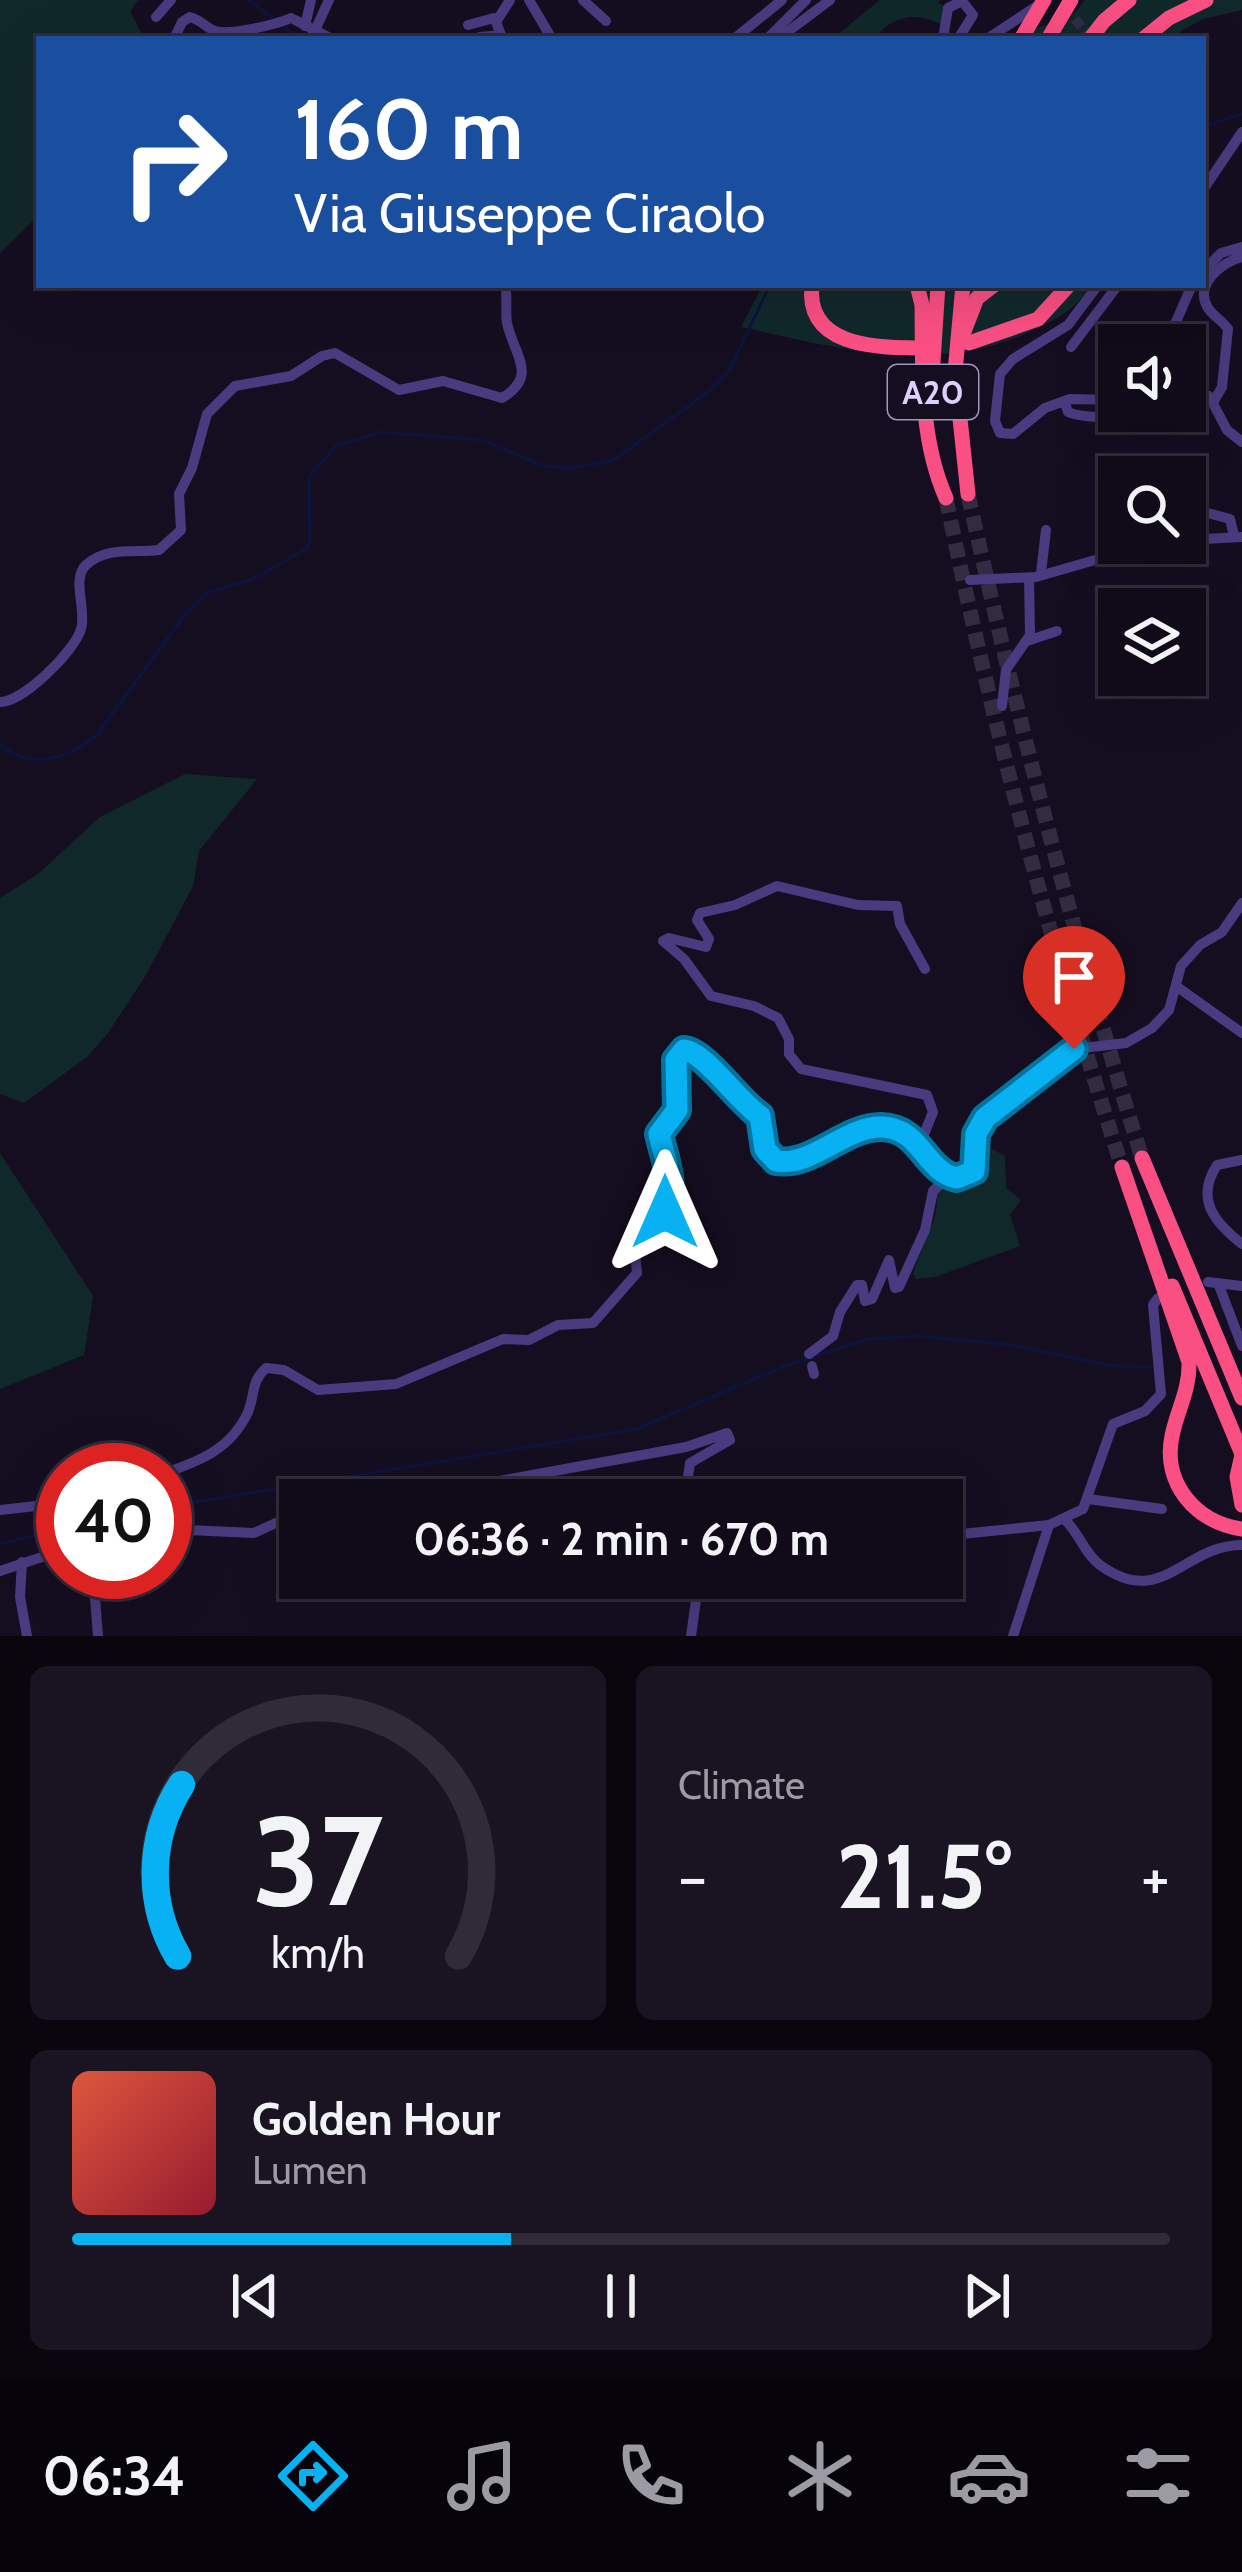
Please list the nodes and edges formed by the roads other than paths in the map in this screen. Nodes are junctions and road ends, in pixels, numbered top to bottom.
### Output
1 (172, 0) edge
2 (310, 0) edge
3 (329, 0) edge
4 (510, 0) edge
5 (530, 0) edge
6 (782, 0) edge
7 (806, 0) edge
8 (830, 0) edge
9 (1044, 0) edge
10 (1068, 0) edge
11 (1120, 0) edge
12 (1129, 0) edge
13 (1206, 0) edge
14 (591, 2) edge
15 (156, 17) dead end
16 (1075, 20) tunnel mouth
17 (605, 21) dead end
18 (302, 22) junction
19 (496, 22) junction
20 (468, 25) dead end
21 (175, 36) edge
22 (309, 36) edge
23 (327, 36) edge
24 (494, 36) edge
25 (550, 36) edge
26 (738, 36) edge
27 (770, 36) edge
28 (782, 36) edge
29 (943, 36) edge
30 (960, 36) edge
31 (990, 36) edge
32 (1023, 36) edge
33 (1050, 36) edge
34 (1095, 36) edge
35 (1096, 36) edge
36 (1147, 36) edge
37 (1242, 132) edge
38 (1206, 186) edge
39 (1242, 247) edge
40 (1242, 257) edge
41 (1206, 268) edge
42 (1206, 287) edge
43 (505, 288) edge
44 (815, 288) edge
45 (918, 288) edge
46 (938, 288) edge
47 (963, 288) edge
48 (991, 288) edge
49 (1063, 288) edge
50 (1096, 288) edge
51 (1116, 288) edge
52 (1191, 288) edge
53 (1205, 288) edge
54 (1175, 324) edge
55 (970, 340) dead end
56 (917, 345) dead end
57 (1071, 347) dead end
58 (955, 372) junction
59 (1206, 394) edge
60 (1098, 399) edge
61 (1214, 401) junction
62 (1065, 403) junction
63 (1098, 418) edge
64 (1242, 442) edge
65 (968, 494) tunnel mouth
66 (1206, 513) edge
67 (1046, 530) dead end
68 (1238, 537) edge
69 (1206, 538) edge
70 (1098, 558) edge
71 (1035, 575) junction
72 (970, 580) dead end
73 (1057, 631) dead end
74 (1027, 641) junction
75 (0, 702) edge
76 (1002, 706) dead end
77 (1242, 903) edge
78 (925, 969) dead end
79 (1176, 986) junction
80 (1242, 1033) edge
81 (920, 1144) junction
82 (1142, 1158) tunnel mouth
83 (1242, 1160) edge
84 (1122, 1167) tunnel mouth
85 (948, 1177) junction
86 (1242, 1244) edge
87 (1242, 1286) edge
88 (1158, 1298) dead end
89 (1232, 1347) edge
90 (1191, 1348) junction
91 (812, 1364) dead end
92 (1242, 1372) edge
93 (1242, 1398) edge
94 (1242, 1455) edge
95 (192, 1463) edge
96 (505, 1479) edge
97 (689, 1479) edge
98 (1088, 1499) junction
99 (1242, 1504) edge
100 (36, 1506) edge
101 (1162, 1509) dead end
102 (0, 1510) edge
103 (1064, 1519) junction
104 (279, 1522) edge
105 (1049, 1525) junction
106 (1242, 1529) edge
107 (192, 1530) edge
108 (963, 1534) edge
109 (1242, 1545) edge
110 (36, 1558) edge
111 (22, 1562) junction
112 (0, 1570) edge
113 (95, 1599) edge
114 (696, 1599) edge
115 (27, 1636) edge
116 (98, 1636) edge
117 (691, 1636) edge
118 (1013, 1636) edge

1 - 15 street
2 - 18 street
3 - 18 street
4 - 19 street
5 - 25 street
6 - 26 street
7 - 27 street
8 - 28 street
9 - 31 street
9 - 32 highway, bridge
10 - 16 street
10 - 33 highway, bridge
11 - 35 highway
12 - 34 highway
13 - 36 highway
14 - 17 street
18 - 21 street
18 - 22 street, bridge
18 - 23 street
19 - 20 street
19 - 24 street
29 - 30 street
37 - 38 street
39 - 41 street
40 - 42 street
43 - 75 street
44 - 56 highway
45 - 46 highway, A20
47 - 58 highway, A20
48 - 58 highway
49 - 55 highway
50 - 62 street
51 - 57 street
52 - 54 street
53 - 61 street
58 - 65 highway, A20
59 - 61 street
60 - 62 street
61 - 64 street
62 - 63 street
66 - 68 street
67 - 71 street
68 - 69 street
70 - 71 street
71 - 72 street
71 - 74 street
73 - 74 street
74 - 76 street
77 - 79 street
78 - 81 street
79 - 80 street
79 - 85 street
81 - 85 street
81 - 95 street
82 - 89 highway
83 - 86 street
84 - 90 highway
85 - 91 street
87 - 89 street
88 - 98 street
89 - 92 highway
89 - 93 highway
90 - 94 highway
90 - 106 highway
94 - 99 highway
96 - 97 street
98 - 101 street
98 - 103 street
100 - 102 street
103 - 105 street
103 - 109 street
104 - 107 street
105 - 108 street
105 - 118 street
110 - 111 street
111 - 112 street
111 - 115 street
113 - 116 street
114 - 117 street

